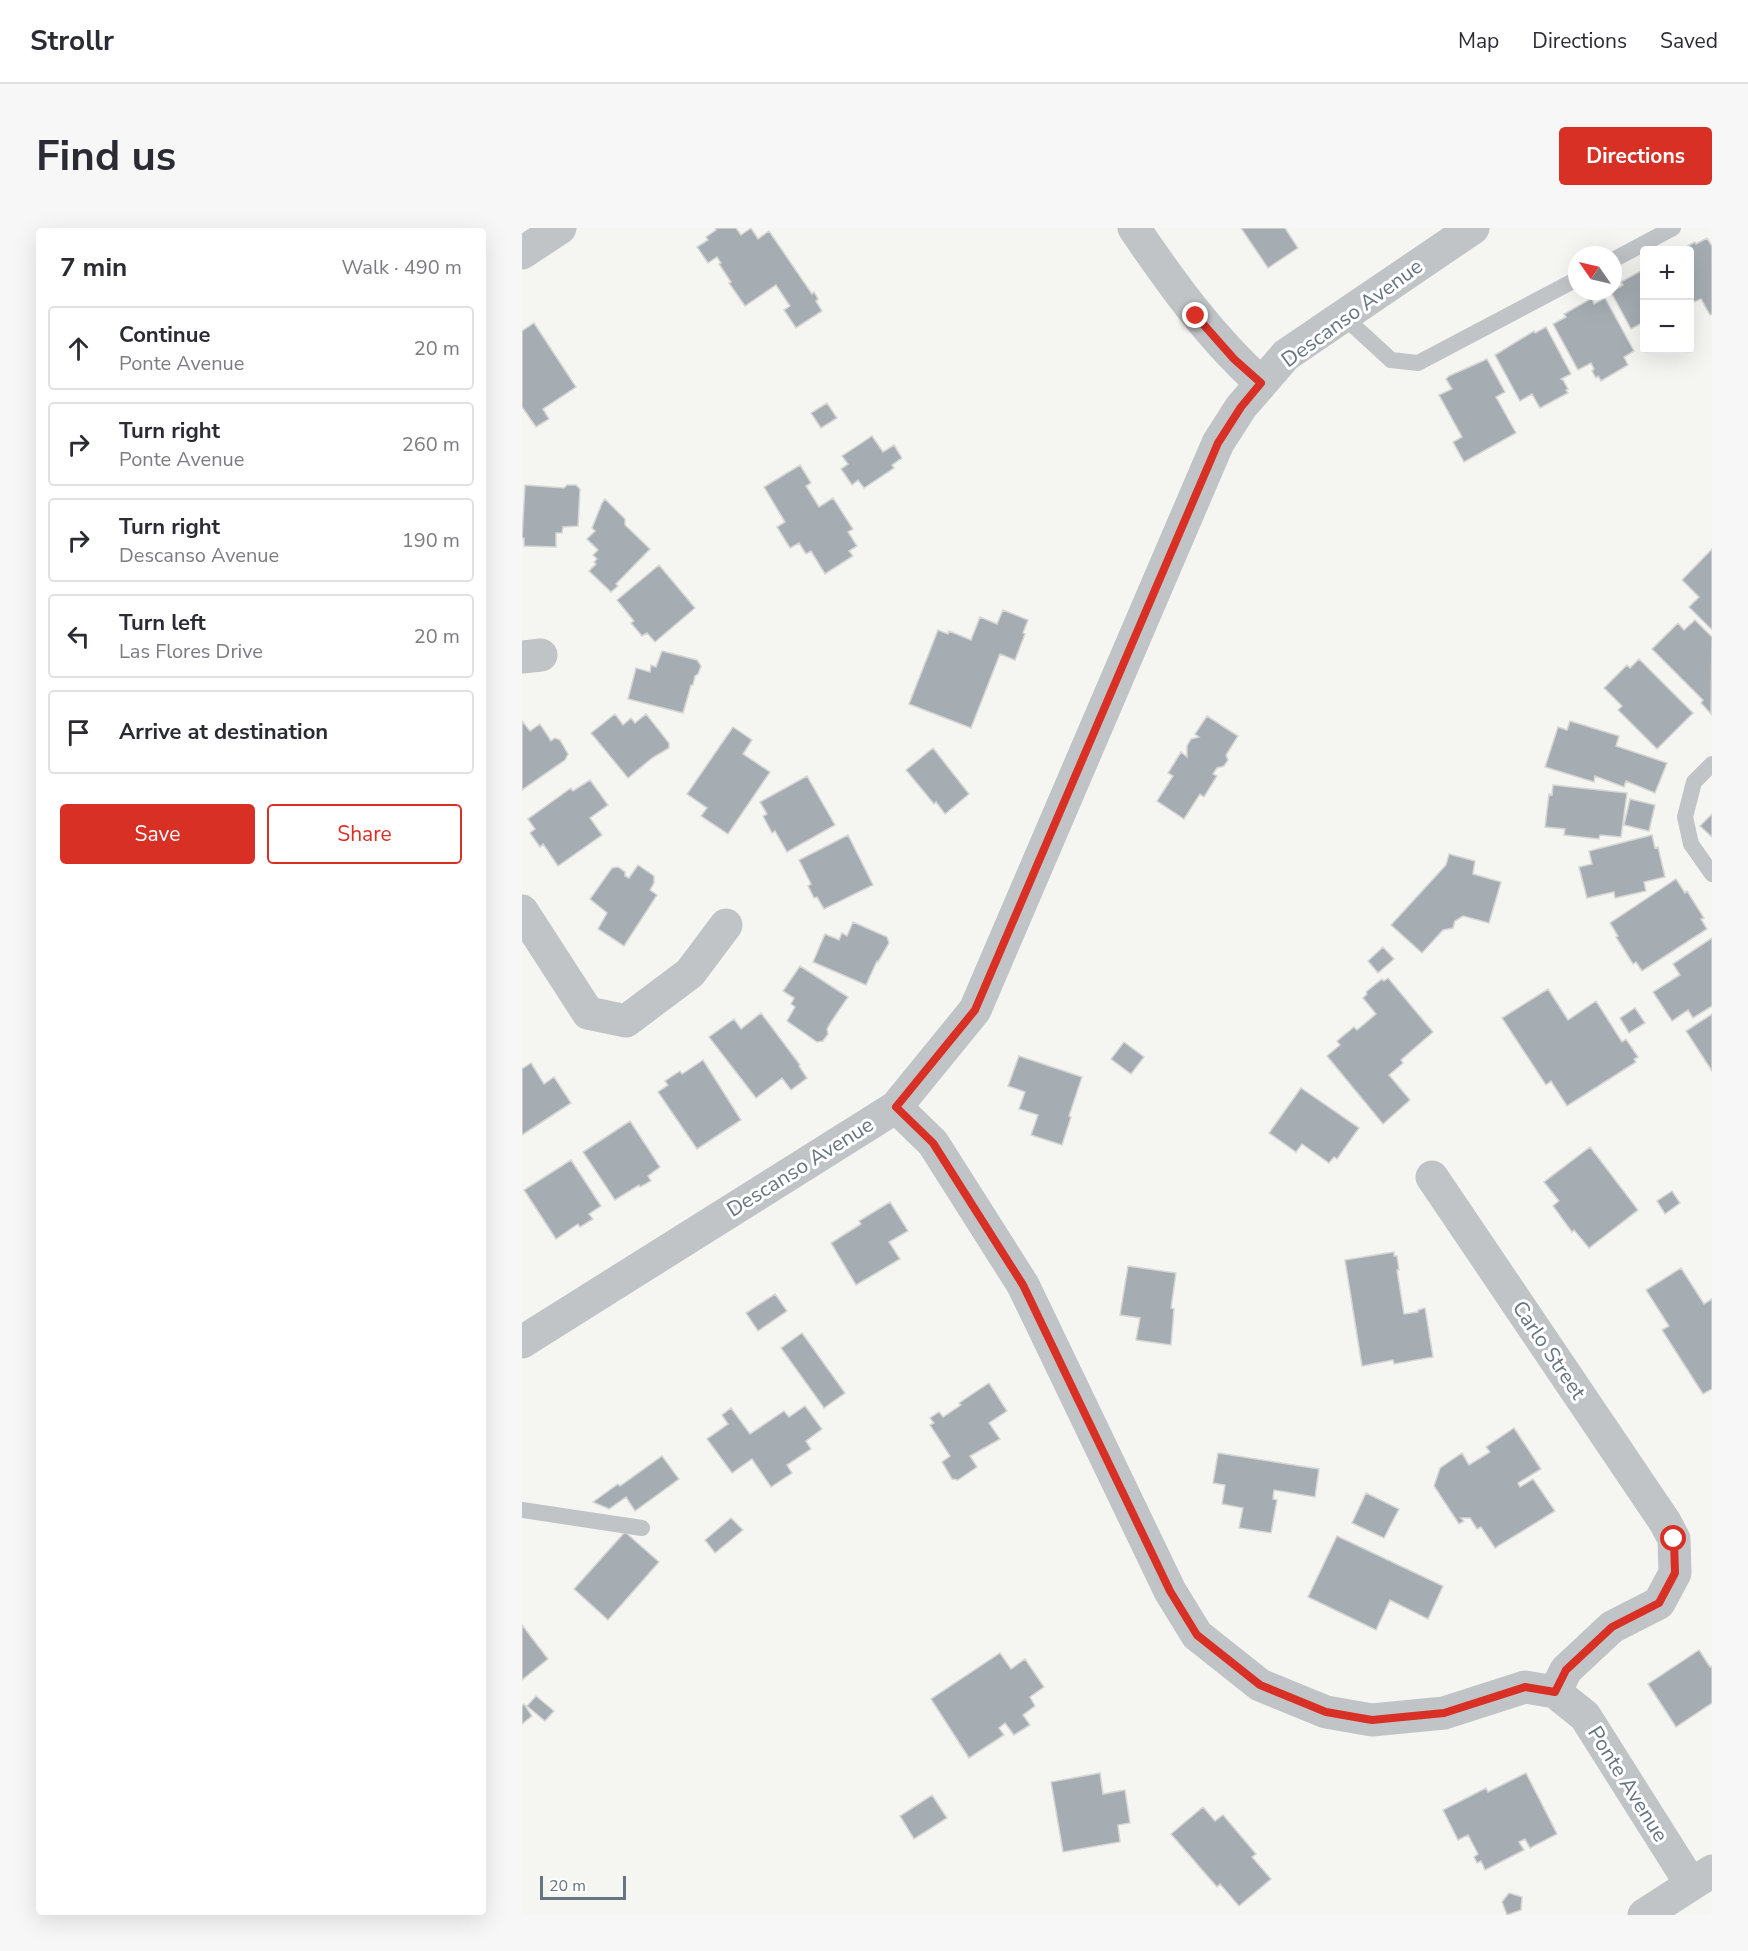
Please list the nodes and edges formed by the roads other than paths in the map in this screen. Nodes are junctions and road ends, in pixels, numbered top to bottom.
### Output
1 (560, 228) edge
2 (1134, 228) edge
3 (1473, 228) edge
4 (1673, 228) edge
5 (522, 253) edge
6 (1622, 255) edge
7 (1568, 284) edge
8 (1342, 315) junction
9 (1261, 383) junction
10 (1712, 764) edge
11 (1712, 874) edge
12 (522, 911) edge
13 (726, 925) dead end
14 (896, 1107) junction
15 (1432, 1177) dead end
16 (522, 1342) edge
17 (522, 1510) edge
18 (642, 1528) dead end
19 (1555, 1692) junction
20 (1702, 1877) edge
21 (1644, 1915) edge

1 - 5 street
2 - 9 street
3 - 8 street, Descanso Avenue
4 - 6 lane
7 - 8 lane
8 - 9 street, Descanso Avenue
9 - 14 street, Descanso Avenue
10 - 11 lane
12 - 13 street
14 - 16 street, Descanso Avenue
14 - 19 street, Ponte Avenue
15 - 19 street, Carlo Street
17 - 18 lane
19 - 20 street, Ponte Avenue
20 - 21 street

